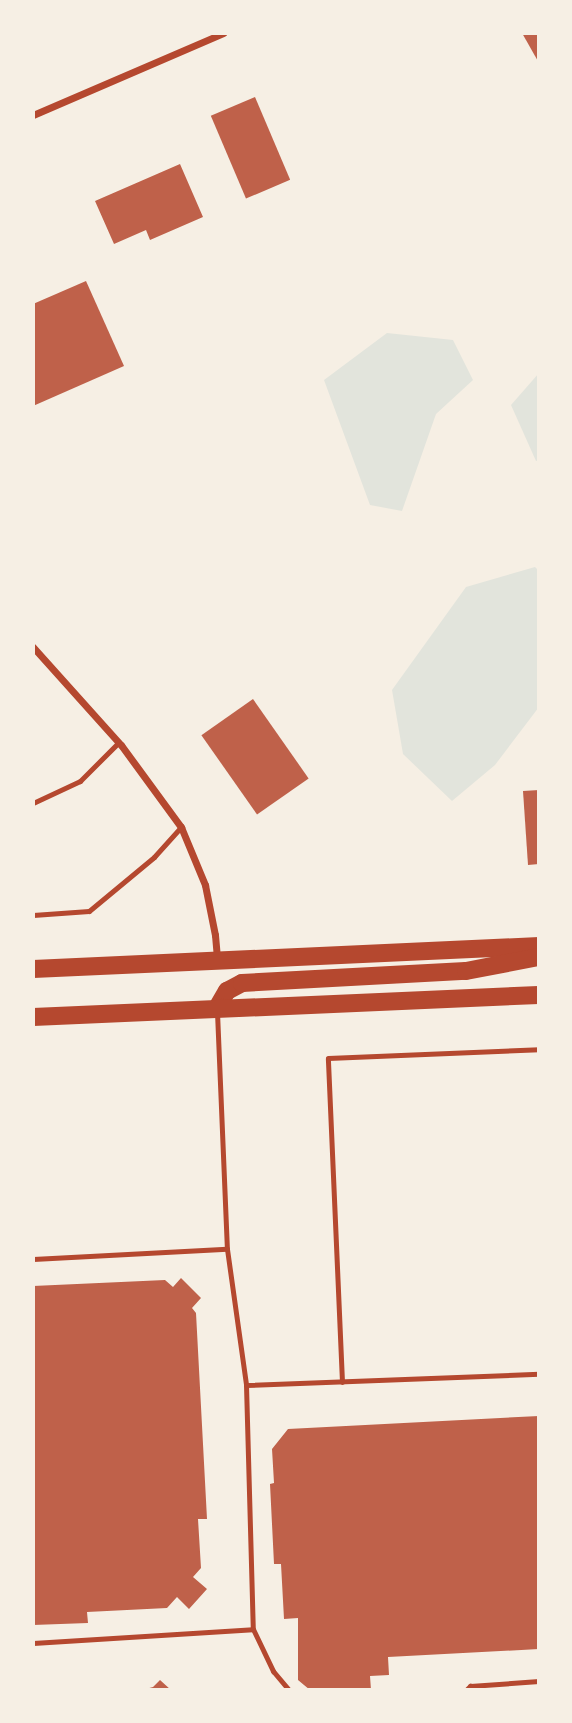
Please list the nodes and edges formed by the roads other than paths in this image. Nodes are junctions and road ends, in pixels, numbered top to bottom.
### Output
1 (223, 33) edge
2 (33, 115) edge
3 (33, 647) edge
4 (119, 742) junction
5 (33, 803) edge
6 (181, 827) junction
7 (33, 915) edge
8 (539, 946) edge
9 (539, 957) edge
10 (217, 962) junction
11 (33, 969) edge
12 (539, 995) edge
13 (217, 1008) junction
14 (33, 1017) edge
15 (539, 1049) edge
16 (227, 1249) junction
17 (33, 1259) edge
18 (539, 1374) edge
19 (342, 1382) junction
20 (247, 1385) junction
21 (253, 1629) junction
22 (33, 1643) edge
23 (539, 1681) edge
24 (289, 1690) edge
25 (467, 1690) edge

1 - 2 street
3 - 4 street
4 - 5 lane
4 - 6 street
6 - 7 lane
6 - 10 street
8 - 10 main road
9 - 13 main road
10 - 11 main road
12 - 13 main road
13 - 14 main road
13 - 16 lane
15 - 19 lane
16 - 17 lane
16 - 20 lane
18 - 19 lane
19 - 20 lane
20 - 21 lane
21 - 22 lane
21 - 24 lane
23 - 25 lane

